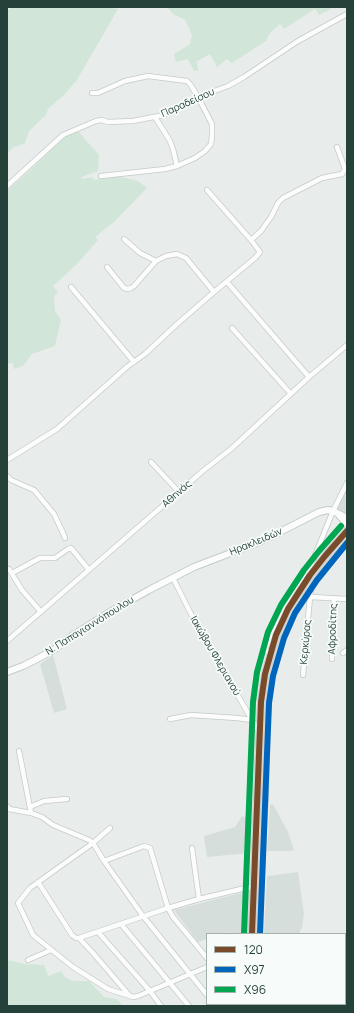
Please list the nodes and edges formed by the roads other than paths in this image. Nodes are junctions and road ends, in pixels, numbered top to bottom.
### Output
1 (347, 14) edge
2 (92, 92) dead end
3 (198, 97) junction
4 (155, 117) junction
5 (337, 147) dead end
6 (177, 166) junction
7 (100, 176) dead end
8 (7, 186) edge
9 (208, 190) dead end
10 (124, 239) dead end
11 (251, 240) junction
12 (156, 262) junction
13 (107, 267) dead end
14 (227, 282) junction
15 (71, 287) dead end
16 (214, 292) junction
17 (232, 328) dead end
18 (347, 345) edge
19 (134, 362) junction
20 (310, 377) junction
21 (291, 394) junction
22 (7, 460) edge
23 (151, 462) dead end
24 (7, 476) edge
25 (347, 483) edge
26 (179, 492) junction
27 (336, 512) junction
28 (347, 518) edge
29 (347, 524) edge
30 (347, 531) edge
31 (65, 538) dead end
32 (347, 539) edge
33 (344, 547) edge
34 (9, 569) dead end
35 (89, 570) junction
36 (14, 572) dead end
37 (173, 578) junction
38 (311, 584) junction
39 (311, 597) junction
40 (334, 598) junction
41 (347, 598) edge
42 (41, 612) junction
43 (7, 641) edge
44 (270, 654) junction
45 (332, 659) dead end
46 (7, 672) edge
47 (303, 675) dead end
48 (170, 719) dead end
49 (252, 720) junction
50 (260, 733) junction
51 (19, 751) dead end
52 (67, 799) dead end
53 (7, 806) edge
54 (30, 807) junction
55 (31, 813) junction
56 (110, 828) dead end
57 (93, 843) junction
58 (192, 848) dead end
59 (104, 861) junction
60 (38, 882) junction
61 (254, 886) junction
62 (199, 899) junction
63 (168, 908) junction
64 (143, 916) junction
65 (120, 924) junction
66 (98, 932) junction
67 (252, 933) edge
68 (258, 933) edge
69 (79, 938) junction
70 (51, 950) junction
71 (206, 957) edge
72 (28, 960) dead end
73 (206, 967) edge
74 (190, 974) junction
75 (170, 983) junction
76 (150, 991) junction
77 (206, 994) edge
78 (129, 995) junction
79 (161, 1006) edge
80 (189, 1006) edge

1 - 3 street, Παραδείσου
2 - 3 street
3 - 4 street, Παραδείσου
3 - 6 street
4 - 6 street
4 - 8 street, Παραδείσου
5 - 11 street
6 - 7 street
9 - 11 street
10 - 12 street
11 - 14 street
12 - 13 street
12 - 16 street
14 - 16 street
14 - 20 street
15 - 19 street
16 - 19 street
17 - 21 street
18 - 20 street, Αθηνάς
19 - 22 street
20 - 21 street, Αθηνάς
21 - 26 street, Αθηνάς
23 - 26 street
24 - 31 street
25 - 27 street
26 - 35 street, Αθηνάς
27 - 28 street
27 - 29 street
27 - 37 street, Ηρακλειδών
27 - 44 street
30 - 44 main road
32 - 33 main road
33 - 38 main road
34 - 42 street
35 - 36 street
35 - 42 street, Αθηνάς
37 - 46 street, Ν. Παπαγιαννόπουλου
37 - 49 street, Ιακώβου Φλεριανού
38 - 39 street, Κερκύρας
38 - 68 main road
39 - 40 street
39 - 47 street, Κερκύρας
40 - 41 street
40 - 45 street, Αφροδίτης
42 - 43 street, Αθηνάς
44 - 50 main road
48 - 49 street
49 - 50 street, Ιακώβου Φλεριανού
50 - 61 main road
51 - 54 street
52 - 54 street
53 - 55 street
54 - 55 street
55 - 57 street
56 - 57 street
57 - 59 street
57 - 60 street
58 - 62 street
59 - 63 street
59 - 64 street
60 - 69 street
60 - 70 street
61 - 62 street
61 - 67 main road
62 - 63 street
63 - 64 street
63 - 71 street
64 - 65 street
64 - 74 street
65 - 66 street
65 - 75 street
66 - 69 street
66 - 76 street
69 - 78 street
70 - 72 street
70 - 78 street
73 - 74 street
74 - 75 street
74 - 77 street
75 - 76 street
75 - 80 street
76 - 78 street
76 - 79 street

